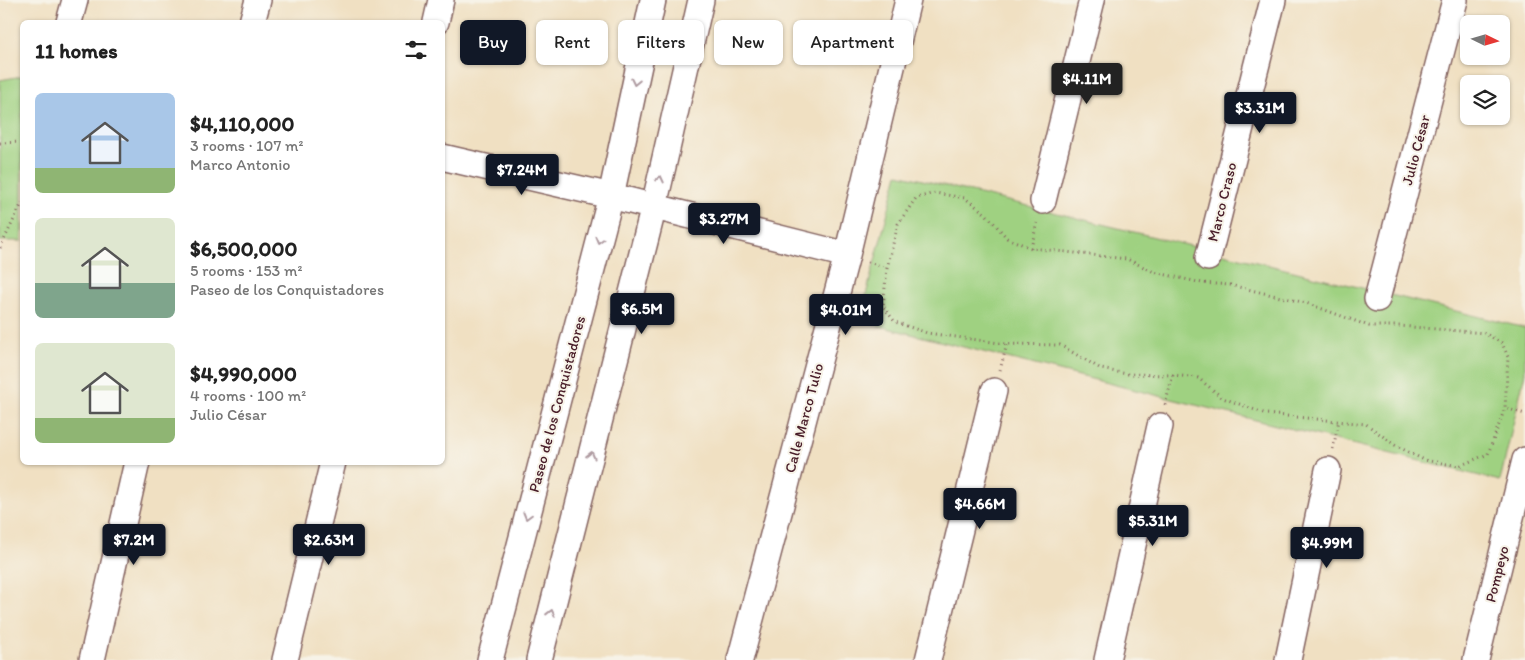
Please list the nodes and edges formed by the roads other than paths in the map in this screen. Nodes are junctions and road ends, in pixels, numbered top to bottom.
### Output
1 (75, 0) edge
2 (258, 0) edge
3 (441, 0) edge
4 (653, 0) edge
5 (701, 0) edge
6 (908, 0) edge
7 (1092, 0) edge
8 (1273, 0) edge
9 (1455, 0) edge
10 (70, 20) edge
11 (253, 20) edge
12 (436, 20) edge
13 (445, 158) edge
14 (611, 196) junction
15 (1043, 200) dead end
16 (654, 206) junction
17 (847, 255) junction
18 (1208, 258) dead end
19 (1377, 299) dead end
20 (994, 391) dead end
21 (1160, 426) road end
22 (1525, 460) edge
23 (136, 465) edge
24 (332, 465) edge
25 (1328, 470) dead end
26 (92, 660) edge
27 (286, 660) edge
28 (490, 660) edge
29 (539, 660) edge
30 (740, 660) edge
31 (928, 660) edge
32 (1107, 660) edge
33 (1288, 660) edge
34 (1476, 660) edge

1 - 10 street
2 - 11 street
3 - 12 street
4 -> 14 street, Paseo de los Conquistadores
16 -> 5 street
6 - 17 street, Calle Marco Tulio
7 - 15 street
8 - 18 street, Marco Craso
9 - 19 street, Julio César
13 - 14 street
14 - 16 street
14 -> 28 street, Paseo de los Conquistadores
16 - 17 street
29 -> 16 street
17 - 30 street, Calle Marco Tulio
20 - 31 street
21 - 32 street
22 - 34 street, Pompeyo
23 - 26 street
24 - 27 street
25 - 33 street

